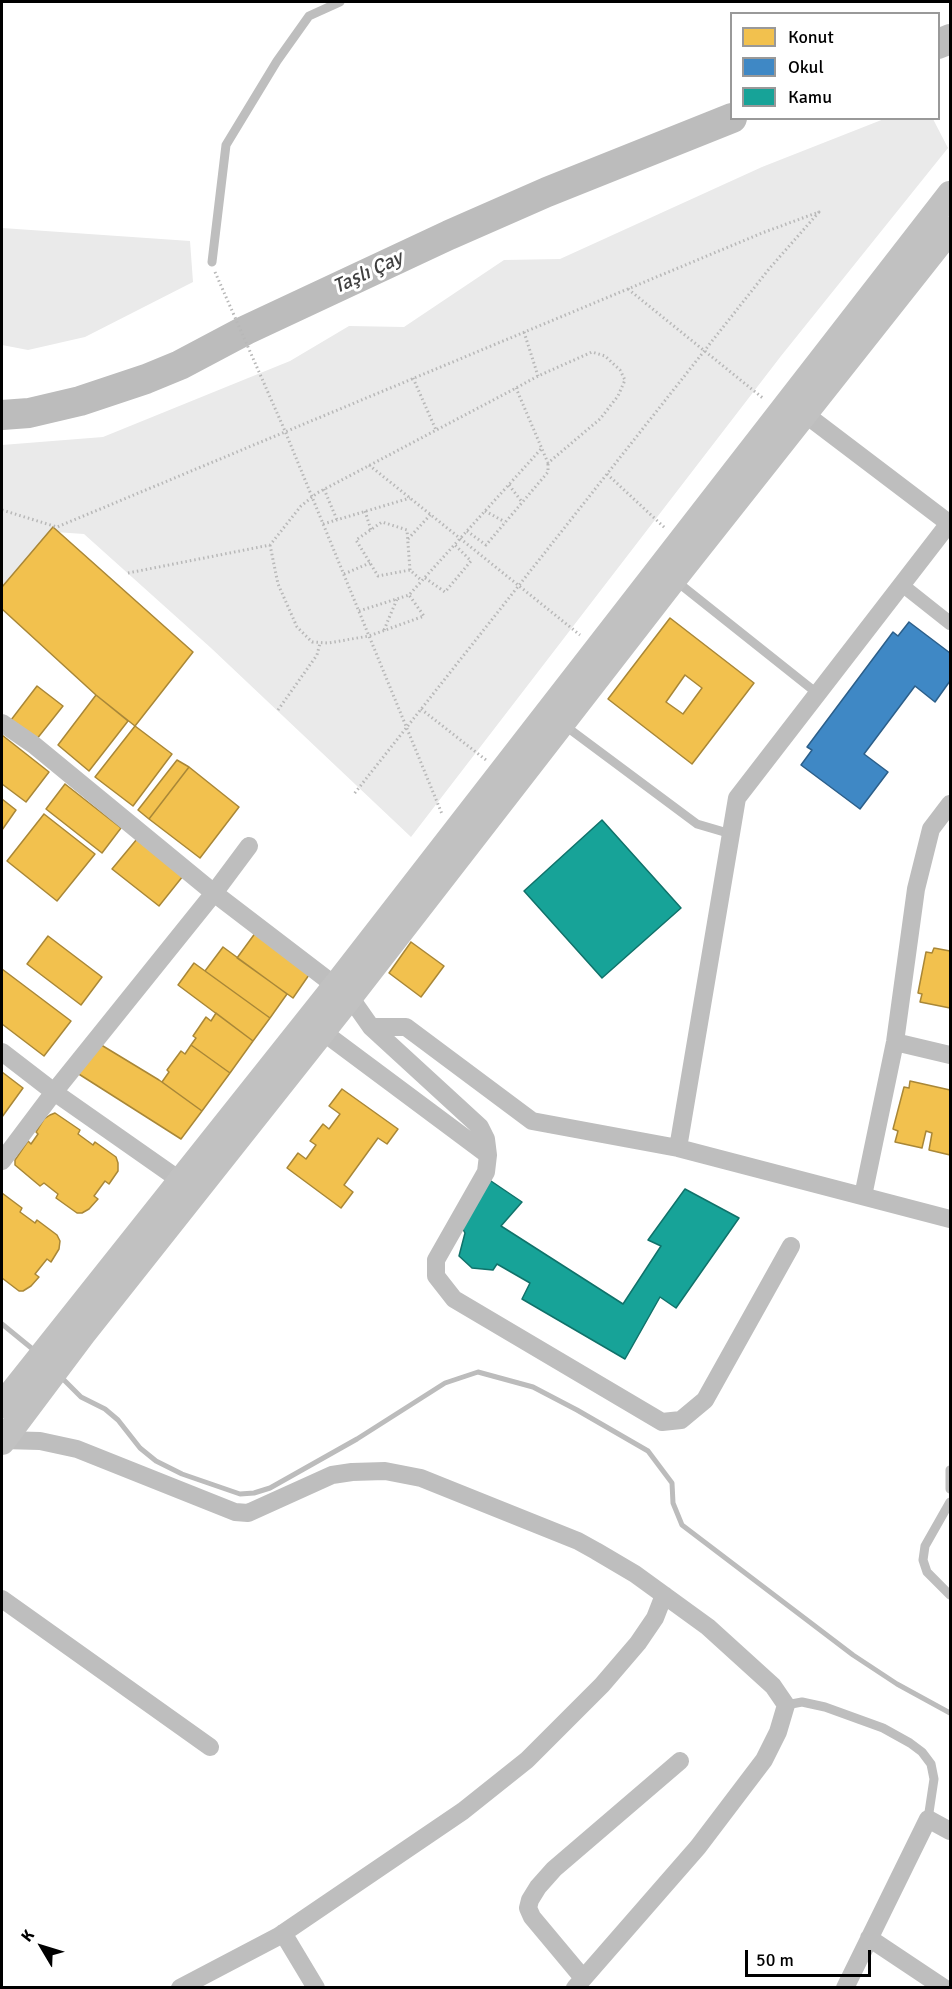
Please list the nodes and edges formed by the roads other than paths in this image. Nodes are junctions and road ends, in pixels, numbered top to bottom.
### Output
1 (340, 2) edge
2 (951, 194) edge
3 (951, 230) edge
4 (212, 262) dead end
5 (793, 413) junction
6 (950, 523) edge
7 (674, 579) junction
8 (902, 585) junction
9 (951, 623) edge
10 (818, 694) junction
11 (2, 723) edge
12 (562, 724) junction
13 (951, 804) edge
14 (731, 834) junction
15 (249, 846) dead end
16 (214, 893) junction
17 (343, 991) junction
18 (370, 1027) junction
19 (323, 1032) junction
20 (895, 1042) junction
21 (2, 1052) edge
22 (951, 1055) edge
23 (54, 1092) junction
24 (678, 1148) junction
25 (488, 1155) junction
26 (2, 1161) edge
27 (181, 1181) junction
28 (863, 1196) junction
29 (951, 1219) edge
30 (791, 1246) dead end
31 (74, 1330) junction
32 (9, 1407) edge
33 (2, 1441) edge
34 (951, 1470) edge
35 (951, 1489) edge
36 (951, 1502) edge
37 (664, 1595) junction
38 (951, 1595) edge
39 (2, 1599) edge
40 (786, 1705) junction
41 (210, 1747) dead end
42 (680, 1761) dead end
43 (928, 1819) junction
44 (951, 1831) edge
45 (283, 1933) junction
46 (869, 1938) junction
47 (579, 1983) edge
48 (180, 1988) edge
49 (316, 1988) edge
50 (845, 1988) edge
51 (944, 1988) edge

1 - 4 lane
2 - 5 main road
3 - 5 main road
5 - 6 street
5 - 7 main road
5 - 17 main road
6 - 8 street
7 - 10 lane
7 - 12 main road
8 - 9 street
8 - 10 street
10 - 14 street
11 - 16 street
12 - 14 lane
12 - 17 main road
13 - 20 street
14 - 24 street
15 - 16 street
16 - 17 street
16 - 23 street
17 - 18 street
17 - 19 main road
17 - 27 main road
18 - 24 street
18 - 25 street
19 - 25 street
19 - 31 main road
20 - 22 street
20 - 28 street
21 - 23 street
23 - 26 street
23 - 27 street
24 - 28 street
25 - 30 street
27 - 31 main road
28 - 29 street
31 - 32 main road
32 - 33 main road
33 - 37 street
34 - 35 lane
36 - 38 lane
37 - 40 street
37 - 45 street
39 - 41 street
40 - 43 lane
40 - 47 street
42 - 47 street
43 - 44 street
43 - 46 street
45 - 48 street
45 - 49 street
46 - 50 street
46 - 51 street

